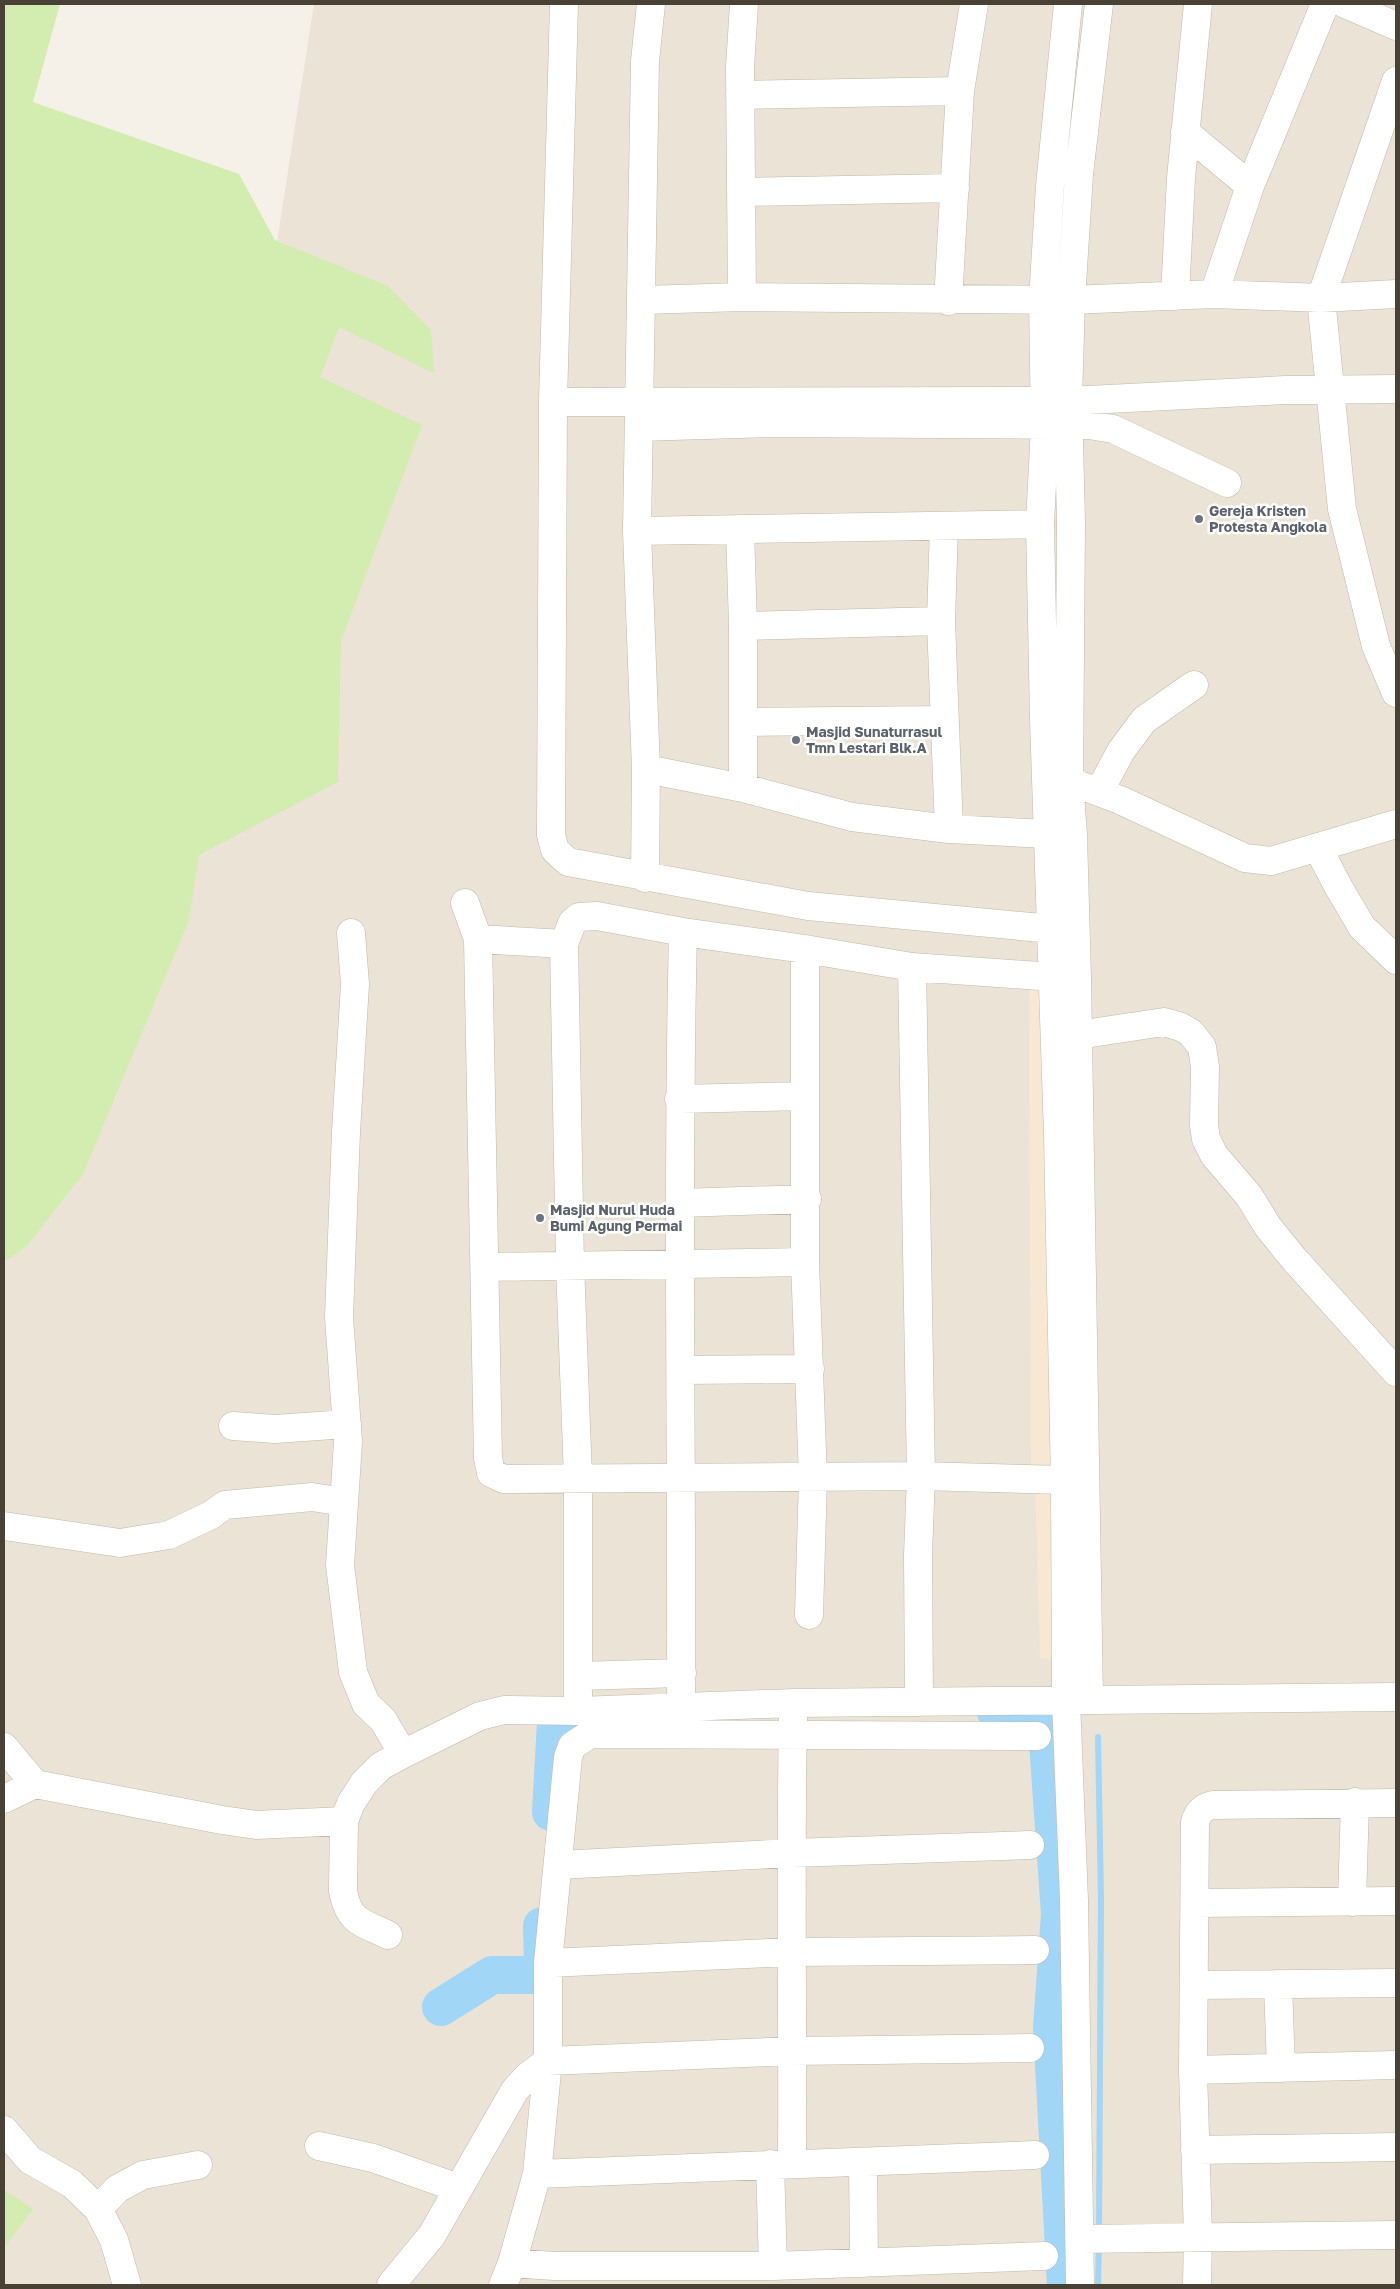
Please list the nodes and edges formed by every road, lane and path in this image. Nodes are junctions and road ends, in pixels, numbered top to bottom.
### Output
1 (564, 4) edge
2 (651, 4) edge
3 (744, 4) edge
4 (974, 4) edge
5 (1068, 4) edge
6 (1099, 4) edge
7 (1198, 4) edge
8 (1325, 4) edge
9 (1345, 4) edge
10 (1396, 26) edge
11 (1396, 81) edge
12 (960, 91) junction
13 (740, 95) junction
14 (1185, 132) junction
15 (1250, 186) junction
16 (955, 188) junction
17 (742, 192) junction
18 (1214, 294) junction
19 (1396, 294) edge
20 (1175, 296) junction
21 (742, 297) junction
22 (1321, 298) junction
23 (642, 300) junction
24 (1043, 300) junction
25 (1070, 300) junction
26 (948, 301) junction
27 (1396, 389) edge
28 (1331, 390) junction
29 (553, 402) junction
30 (1056, 413) junction
31 (639, 414) junction
32 (1227, 483) dead end
33 (1040, 524) junction
34 (944, 526) junction
35 (740, 529) junction
36 (637, 531) junction
37 (940, 622) junction
38 (743, 626) junction
39 (1194, 685) dead end
40 (1396, 693) edge
41 (944, 720) junction
42 (744, 722) junction
43 (646, 769) junction
44 (1069, 781) junction
45 (743, 788) junction
46 (1099, 792) junction
47 (1396, 824) edge
48 (949, 829) junction
49 (1061, 835) junction
50 (1318, 848) junction
51 (645, 878) junction
52 (464, 903) dead end
53 (1052, 929) junction
54 (683, 932) junction
55 (352, 933) dead end
56 (478, 939) junction
57 (564, 944) junction
58 (805, 949) junction
59 (1396, 960) edge
60 (912, 967) junction
61 (1054, 977) junction
62 (1078, 1035) junction
63 (805, 1096) junction
64 (680, 1099) junction
65 (807, 1199) junction
66 (680, 1203) junction
67 (806, 1262) junction
68 (570, 1264) junction
69 (680, 1264) junction
70 (485, 1266) junction
71 (810, 1369) junction
72 (682, 1370) junction
73 (1396, 1372) edge
74 (347, 1424) junction
75 (233, 1426) dead end
76 (681, 1476) junction
77 (921, 1476) junction
78 (578, 1478) junction
79 (813, 1478) junction
80 (1065, 1480) junction
81 (344, 1502) junction
82 (4, 1526) edge
83 (809, 1615) dead end
84 (682, 1673) junction
85 (578, 1676) junction
86 (1396, 1697) edge
87 (1078, 1700) junction
88 (919, 1702) junction
89 (682, 1706) junction
90 (578, 1711) junction
91 (793, 1717) junction
92 (1036, 1736) dead end
93 (4, 1747) edge
94 (402, 1754) junction
95 (35, 1784) junction
96 (4, 1799) edge
97 (1354, 1802) junction
98 (1396, 1802) edge
99 (344, 1822) junction
100 (1030, 1845) dead end
101 (792, 1853) junction
102 (558, 1865) junction
103 (1396, 1901) edge
104 (1352, 1902) junction
105 (1195, 1903) junction
106 (388, 1935) dead end
107 (1035, 1950) dead end
108 (791, 1952) junction
109 (548, 1963) junction
110 (1396, 1983) edge
111 (1278, 1984) junction
112 (1195, 1985) junction
113 (1030, 2048) dead end
114 (793, 2051) junction
115 (548, 2062) junction
116 (1396, 2065) edge
117 (1281, 2068) junction
118 (1193, 2070) junction
119 (4, 2130) edge
120 (319, 2146) dead end
121 (1396, 2147) edge
122 (1196, 2150) junction
123 (1035, 2155) dead end
124 (863, 2162) junction
125 (781, 2164) junction
126 (198, 2165) dead end
127 (537, 2174) junction
128 (458, 2188) junction
129 (98, 2209) junction
130 (1396, 2235) edge
131 (1198, 2236) junction
132 (1093, 2238) junction
133 (1044, 2256) dead end
134 (864, 2263) junction
135 (773, 2266) junction
136 (507, 2274) edge
137 (826, 2275) edge
138 (605, 2276) edge
139 (127, 2285) edge
140 (391, 2285) edge
141 (1080, 2285) edge
142 (1197, 2285) edge

1 - 29 street
2 - 23 street
3 - 13 street
4 - 12 street
5 - 24 street
6 - 25 street
7 - 14 street
8 - 15 street
9 - 10 street
11 - 22 street
12 - 13 street
12 - 16 street
13 - 17 street
14 - 15 street
14 - 20 street
15 - 18 street
16 - 17 street
16 - 26 street
17 - 21 street
18 - 20 street
18 - 22 street
19 - 22 street
20 - 25 street
21 - 23 street
21 - 26 street
22 - 28 street
23 - 31 street
24 - 25 street
24 - 26 street
24 - 30 street
25 - 30 street
27 - 28 street
28 - 30 street
28 - 40 street
29 - 31 street
29 - 51 street
30 - 31 street
30 - 32 street
30 - 33 street
30 - 44 street
31 - 36 street
33 - 34 street
33 - 49 street
34 - 35 street
34 - 37 street
35 - 36 street
35 - 38 street
36 - 43 street
37 - 38 street
37 - 41 street
38 - 42 street
39 - 46 street
41 - 42 street
41 - 48 street
42 - 45 street
43 - 45 street
43 - 51 street
44 - 46 street
44 - 49 street
45 - 48 street
46 - 50 street
47 - 50 street
48 - 49 street
49 - 53 street
49 - 62 street
50 - 59 street
51 - 53 street
52 - 56 street
53 - 61 street
54 - 57 street
54 - 58 street
54 - 64 street
55 - 74 street
56 - 57 street
56 - 70 street
57 - 68 street
58 - 60 street
58 - 63 street
60 - 61 street
60 - 77 street
61 - 80 street
62 - 73 street
62 - 87 street
63 - 64 street
63 - 65 street
64 - 66 street
65 - 66 street
65 - 67 street
66 - 69 street
67 - 69 street
67 - 71 street
68 - 69 street
68 - 70 street
68 - 78 street
69 - 72 street
70 - 78 street
71 - 72 street
71 - 79 street
72 - 76 street
74 - 75 street
74 - 81 street
76 - 78 street
76 - 79 street
76 - 84 street
77 - 79 street
77 - 80 street
77 - 88 street
78 - 85 street
79 - 83 street
80 - 87 street
81 - 82 street
81 - 94 street
84 - 85 street
84 - 89 street
85 - 90 street
86 - 87 street
87 - 88 street
87 - 132 street
88 - 91 street
89 - 90 street
89 - 91 street
90 - 94 street
91 - 92 street
91 - 101 street
91 - 102 street
93 - 95 street
94 - 99 street
95 - 96 street
95 - 99 street
97 - 98 street
97 - 104 street
97 - 105 street
99 - 106 street
100 - 101 street
101 - 102 street
101 - 108 street
102 - 109 street
103 - 104 street
104 - 105 street
105 - 112 street
107 - 108 street
108 - 109 street
108 - 114 street
109 - 115 street
110 - 111 street
111 - 112 street
111 - 117 street
112 - 118 street
113 - 114 street
114 - 115 street
114 - 125 street
115 - 127 street
115 - 128 street
116 - 117 street
117 - 118 street
118 - 122 street
119 - 129 street
120 - 128 street
121 - 122 street
122 - 131 street
123 - 124 street
124 - 125 street
124 - 134 street
125 - 127 street
125 - 135 street
126 - 129 street
127 - 136 street
128 - 140 street
129 - 139 street
130 - 131 street
131 - 132 street
131 - 142 street
132 - 141 street
133 - 134 street
134 - 137 street
135 - 137 street
135 - 138 street
136 - 138 street

